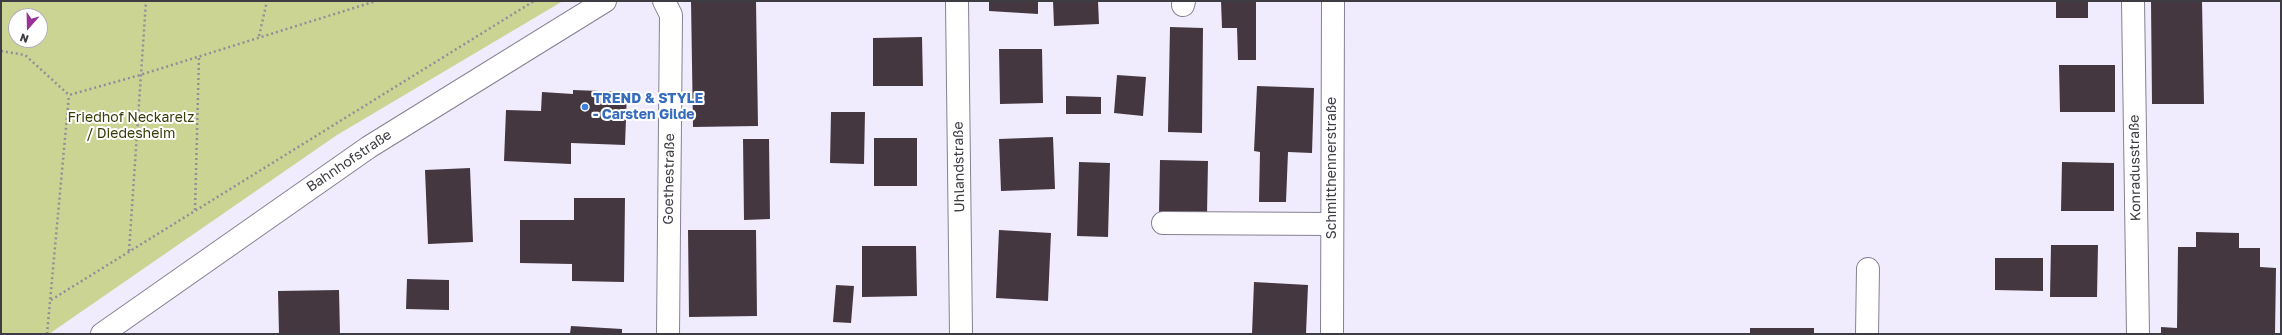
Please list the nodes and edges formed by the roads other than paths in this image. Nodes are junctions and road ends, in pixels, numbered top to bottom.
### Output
1 (605, 1) edge
2 (664, 1) edge
3 (956, 1) edge
4 (1333, 1) edge
5 (2133, 1) edge
6 (1163, 223) dead end
7 (1331, 224) junction
8 (1868, 269) dead end
9 (102, 334) edge
10 (668, 334) edge
11 (961, 334) edge
12 (1332, 334) edge
13 (1866, 334) edge
14 (2138, 334) edge

1 - 9 street, Bahnhofstraße
2 - 10 street, Goethestraße
3 - 11 street, Uhlandstraße
4 - 7 street, Schmitthennerstraße
5 - 14 street, Konradusstraße
6 - 7 street
7 - 12 street, Schmitthennerstraße
8 - 13 street

